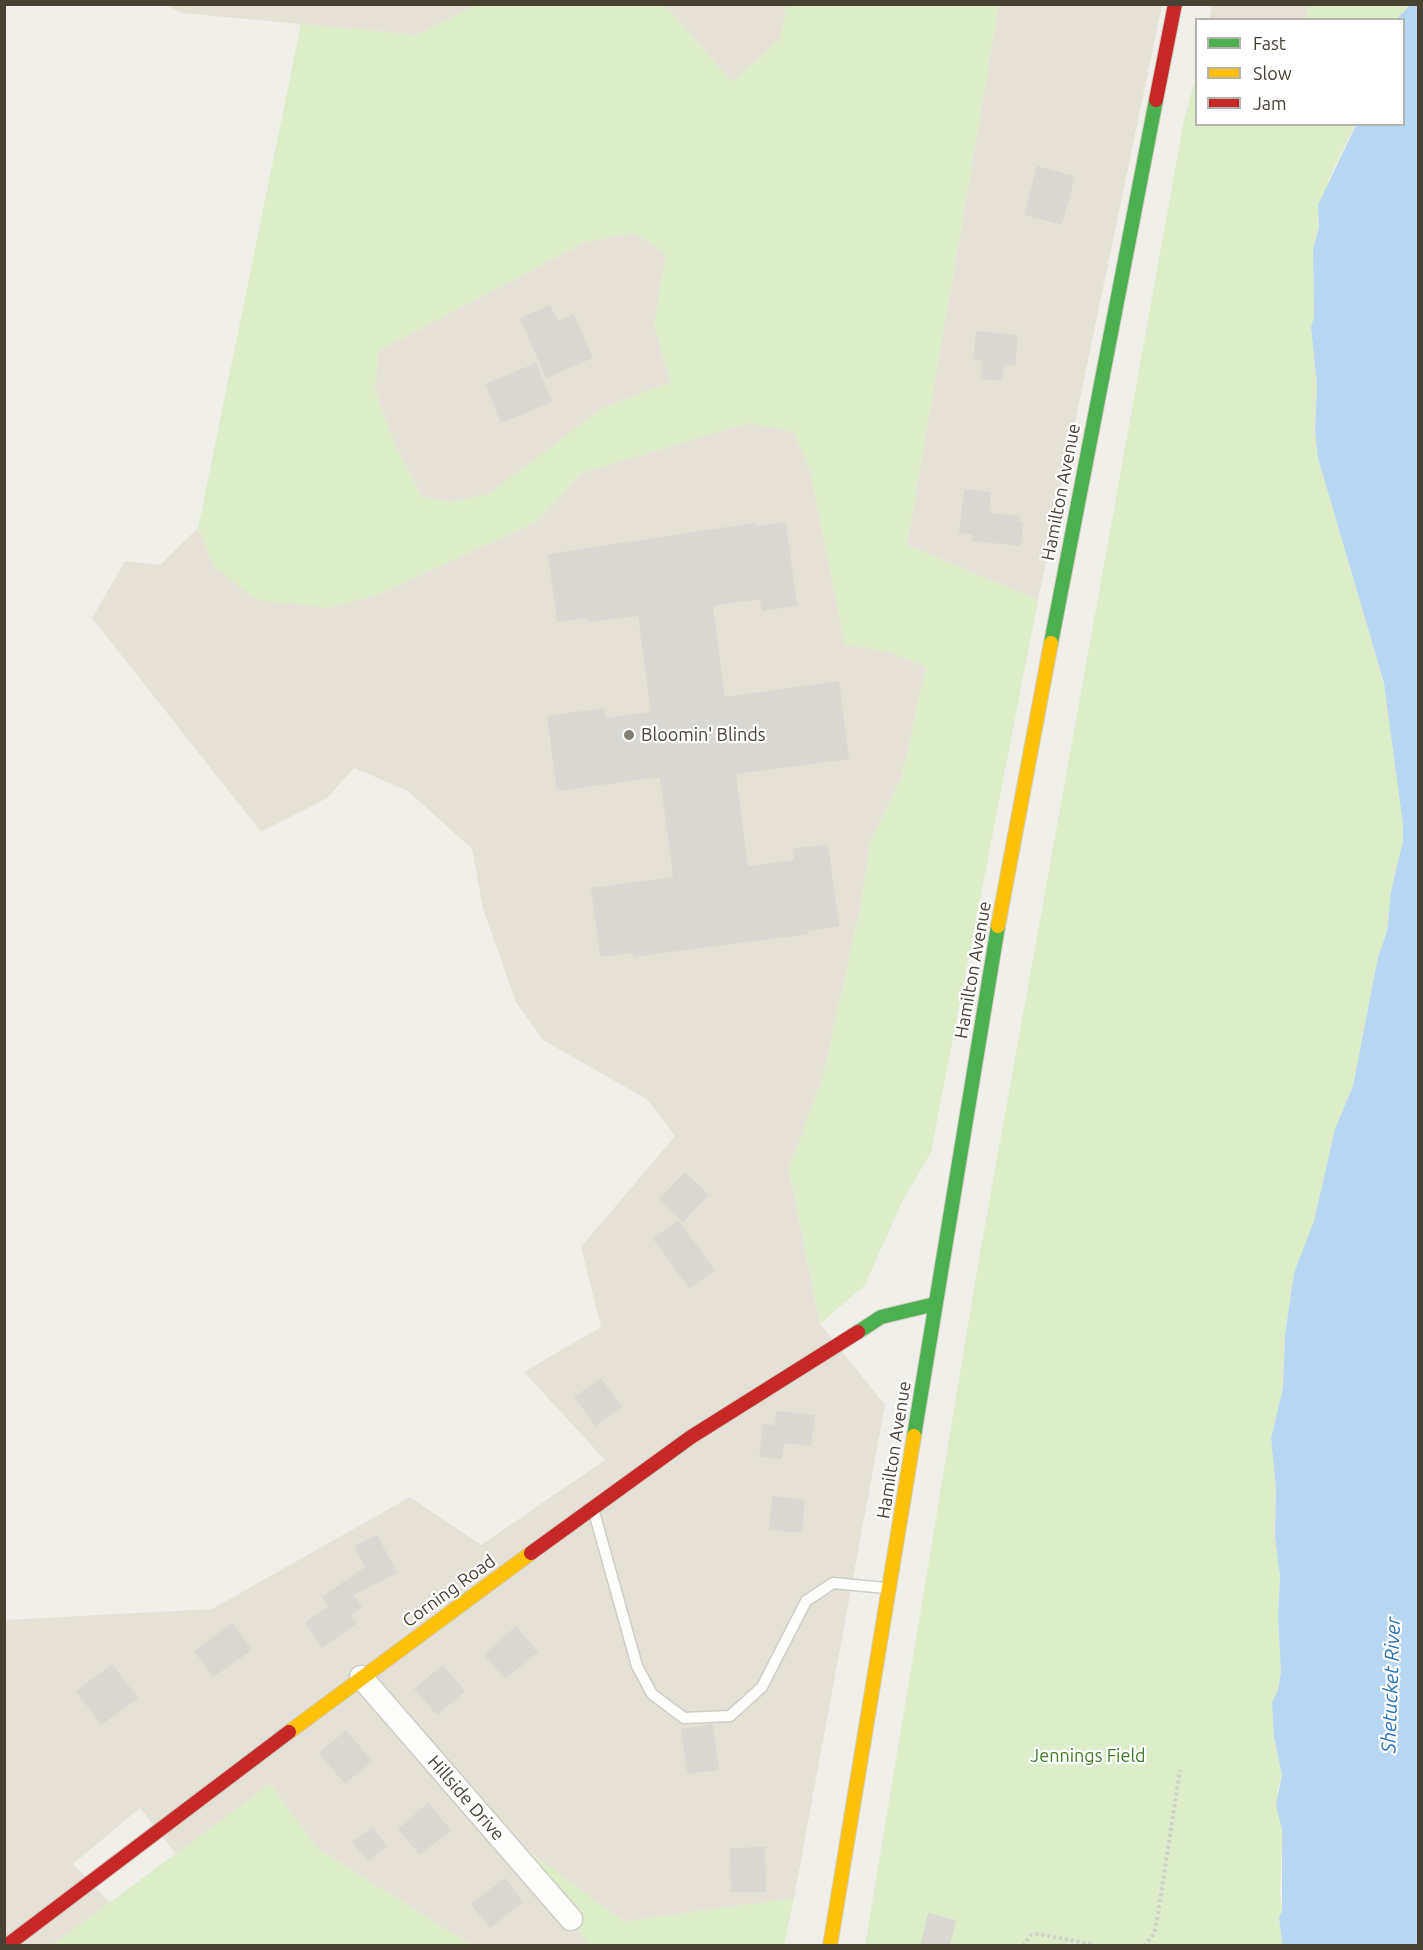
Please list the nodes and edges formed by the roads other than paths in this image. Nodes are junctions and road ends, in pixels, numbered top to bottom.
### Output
1 (1175, 4) edge
2 (935, 1304) junction
3 (593, 1508) junction
4 (890, 1588) junction
5 (361, 1677) junction
6 (571, 1919) dead end
7 (6, 1946) edge
8 (830, 1946) edge

1 - 2 main road, Hamilton Avenue
2 - 3 main road, Corning Road
2 - 4 main road, Hamilton Avenue
3 - 4 lane
3 - 5 main road, Corning Road
4 - 8 main road, Hamilton Avenue
5 - 6 street, Hillside Drive
5 - 7 main road, Corning Road

